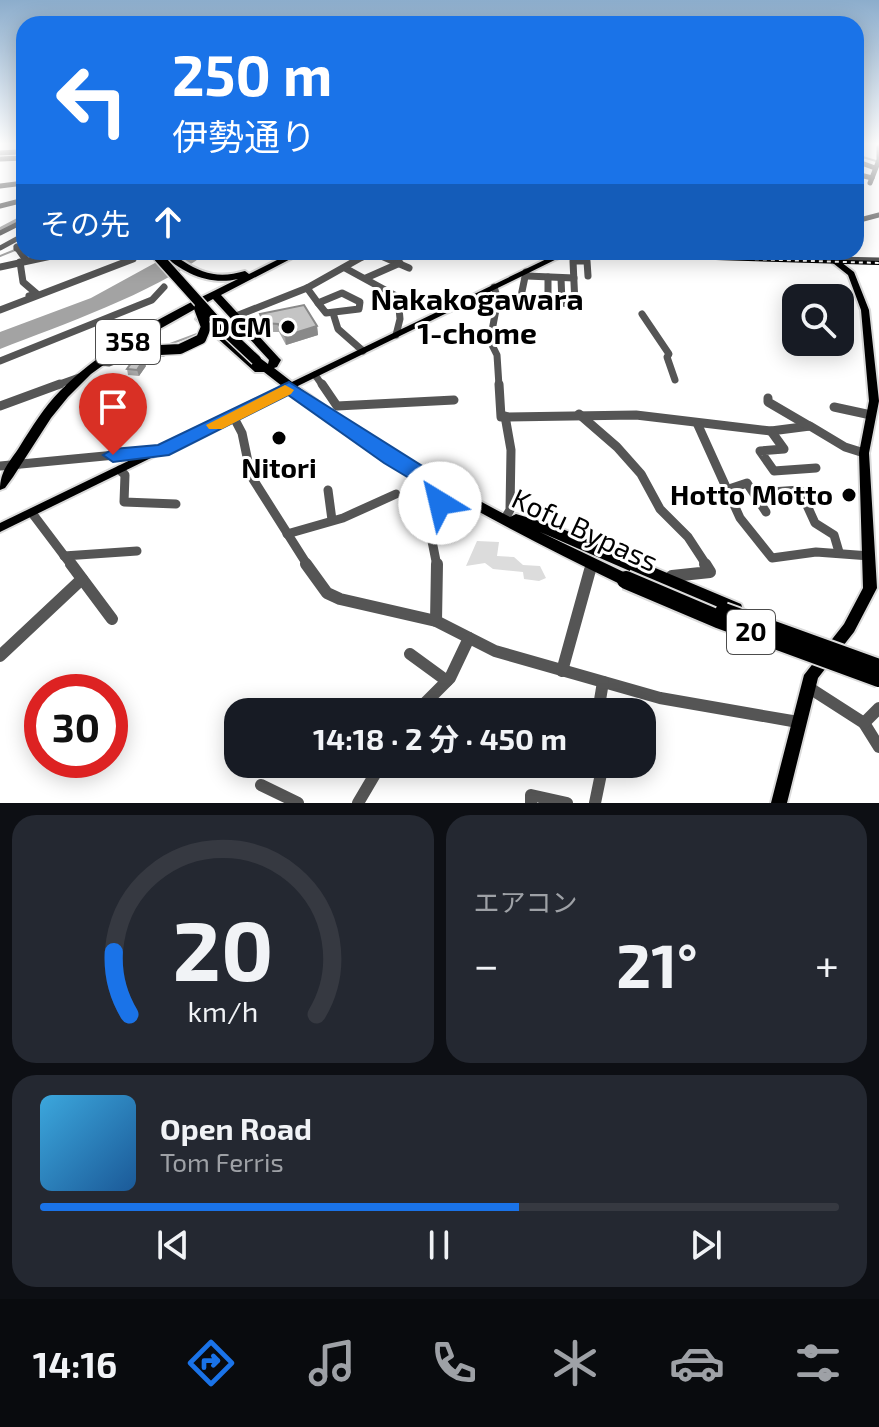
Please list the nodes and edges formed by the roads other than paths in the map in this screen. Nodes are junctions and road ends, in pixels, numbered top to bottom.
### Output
1 (14, 184) edge
2 (0, 186) edge
3 (3, 234) edge
4 (16, 245) edge
5 (14, 247) junction
6 (0, 248) edge
7 (16, 250) edge
8 (28, 260) edge
9 (131, 260) edge
10 (161, 260) edge
11 (170, 260) edge
12 (176, 260) edge
13 (284, 260) edge
14 (358, 260) edge
15 (392, 260) edge
16 (552, 260) edge
17 (835, 260) joint
18 (23, 261) junction
19 (879, 261) edge
20 (400, 263) junction
21 (0, 267) edge
22 (345, 268) junction
23 (409, 268) dead end
24 (267, 269) junction
25 (527, 274) junction
26 (574, 276) junction
27 (548, 277) junction
28 (366, 278) junction
29 (561, 278) junction
30 (179, 280) junction
31 (164, 287) dead end
32 (494, 287) junction
33 (307, 288) junction
34 (216, 296) junction
35 (498, 299) junction
36 (520, 301) junction
37 (548, 302) junction
38 (318, 303) junction
39 (562, 303) junction
40 (1, 307) edge
41 (191, 309) junction
42 (333, 313) junction
43 (642, 314) dead end
44 (236, 316) junction
45 (214, 331) junction
46 (396, 335) junction
47 (873, 336) edge
48 (133, 339) junction
49 (363, 351) junction
50 (0, 361) edge
51 (264, 361) junction
52 (99, 362) junction
53 (876, 372) edge
54 (315, 375) junction
55 (82, 376) junction
56 (675, 380) dead end
57 (290, 386) junction
58 (768, 398) dead end
59 (454, 400) dead end
60 (0, 406) edge
61 (834, 407) dead end
62 (579, 414) junction
63 (871, 415) junction
64 (233, 416) junction
65 (505, 416) junction
66 (697, 423) junction
67 (810, 426) junction
68 (771, 431) junction
69 (162, 451) junction
70 (864, 453) junction
71 (15, 465) junction
72 (0, 466) edge
73 (816, 468) dead end
74 (120, 470) junction
75 (0, 485) edge
76 (439, 486) junction
77 (328, 490) dead end
78 (726, 490) junction
79 (771, 492) dead end
80 (396, 494) dead end
81 (176, 504) dead end
82 (766, 512) dead end
83 (32, 513) junction
84 (332, 520) junction
85 (515, 521) junction
86 (0, 528) edge
87 (287, 534) junction
88 (874, 541) edge
89 (137, 551) dead end
90 (839, 552) junction
91 (64, 556) junction
92 (870, 556) junction
93 (590, 570) junction
94 (627, 576) junction
95 (82, 579) junction
96 (667, 581) junction
97 (112, 619) dead end
98 (436, 621) junction
99 (469, 638) junction
100 (835, 645) junction
101 (410, 654) dead end
102 (0, 656) edge
103 (879, 660) edge
104 (820, 664) junction
105 (879, 668) edge
106 (562, 671) junction
107 (879, 678) edge
108 (447, 681) junction
109 (603, 682) junction
110 (879, 686) edge
111 (807, 687) junction
112 (430, 698) edge
113 (600, 698) edge
114 (879, 708) edge
115 (798, 722) junction
116 (864, 723) junction
117 (879, 747) edge
118 (373, 778) edge
119 (600, 778) edge
120 (261, 785) dead end
121 (298, 803) edge
122 (358, 803) edge
123 (531, 803) edge
124 (567, 803) edge
125 (595, 803) edge
126 (779, 803) edge

1 - 2 street
3 - 5 street
4 - 5 street
5 - 6 street
5 - 7 street
8 - 18 street
9 - 40 street
10 - 30 highway, Kofu Bypass / 20, bridge
11 - 51 highway, Kofu Bypass / 20
12 - 24 highway
13 - 24 highway, 358
14 - 22 street
15 - 20 street
16 - 25 main road
17 - 19 street
17 - 47 main road
18 - 21 street
18 - 40 street
20 - 23 street
20 - 28 street
22 - 28 street
22 - 33 street
24 - 34 highway, 358
25 - 27 street
25 - 32 main road
25 - 36 street
26 - 26 street
26 - 29 street
26 - 39 street
27 - 29 street
27 - 37 street
28 - 46 street
29 - 39 street
30 - 48 highway, bridge
30 - 51 highway, Kofu Bypass / 20, bridge
31 - 50 street
32 - 35 street
32 - 46 main road
33 - 38 street
33 - 44 street
34 - 41 highway, 358
34 - 44 highway
35 - 36 street
35 - 65 street
36 - 37 street
37 - 39 street
38 - 42 street
38 - 42 street
41 - 45 highway
41 - 48 highway, 358
42 - 49 street
43 - 56 street
44 - 51 highway
45 - 52 street
45 - 57 highway
46 - 49 main road
47 - 53 main road
48 - 52 highway, 358
49 - 54 main road
51 - 57 highway, Kofu Bypass / 20
52 - 55 highway, 358
53 - 63 main road
54 - 57 main road
54 - 59 street
55 - 60 street
55 - 71 highway, 358
57 - 64 main road
57 - 76 highway, Kofu Bypass / 20
57 - 85 highway, Kofu Bypass / 20
58 - 67 street
61 - 63 street
62 - 65 street
62 - 66 street
62 - 96 street
63 - 70 main road
64 - 69 main road
64 - 87 street
65 - 85 street
66 - 68 street
66 - 78 street
67 - 68 street
67 - 70 street
68 - 73 street
69 - 71 street
69 - 74 main road
70 - 88 main road
71 - 72 street
71 - 75 highway, 358
74 - 81 street
74 - 83 main road
76 - 85 highway, Kofu Bypass / 20
76 - 98 street
77 - 84 street
78 - 82 street
78 - 90 street
79 - 90 street
80 - 84 street
83 - 86 main road
83 - 91 street
84 - 87 street
85 - 93 highway
85 - 94 highway, Kofu Bypass / 20
85 - 96 highway
87 - 98 street
88 - 92 main road
89 - 91 street
90 - 92 street
91 - 95 street
92 - 100 main road
93 - 104 highway
93 - 106 street
94 - 105 highway, Kofu Bypass / 20, bridge
94 - 107 highway, Kofu Bypass / 20, bridge
95 - 97 street
95 - 102 street
96 - 100 highway
98 - 99 street
99 - 106 street
99 - 108 street
100 - 103 highway
100 - 104 main road
101 - 108 street
104 - 110 highway
104 - 111 main road
106 - 109 street
108 - 112 street
109 - 113 street
109 - 115 street
111 - 115 main road
111 - 116 street
114 - 116 street
115 - 126 main road
116 - 117 street
118 - 122 street
119 - 125 street
120 - 121 street
123 - 124 street

